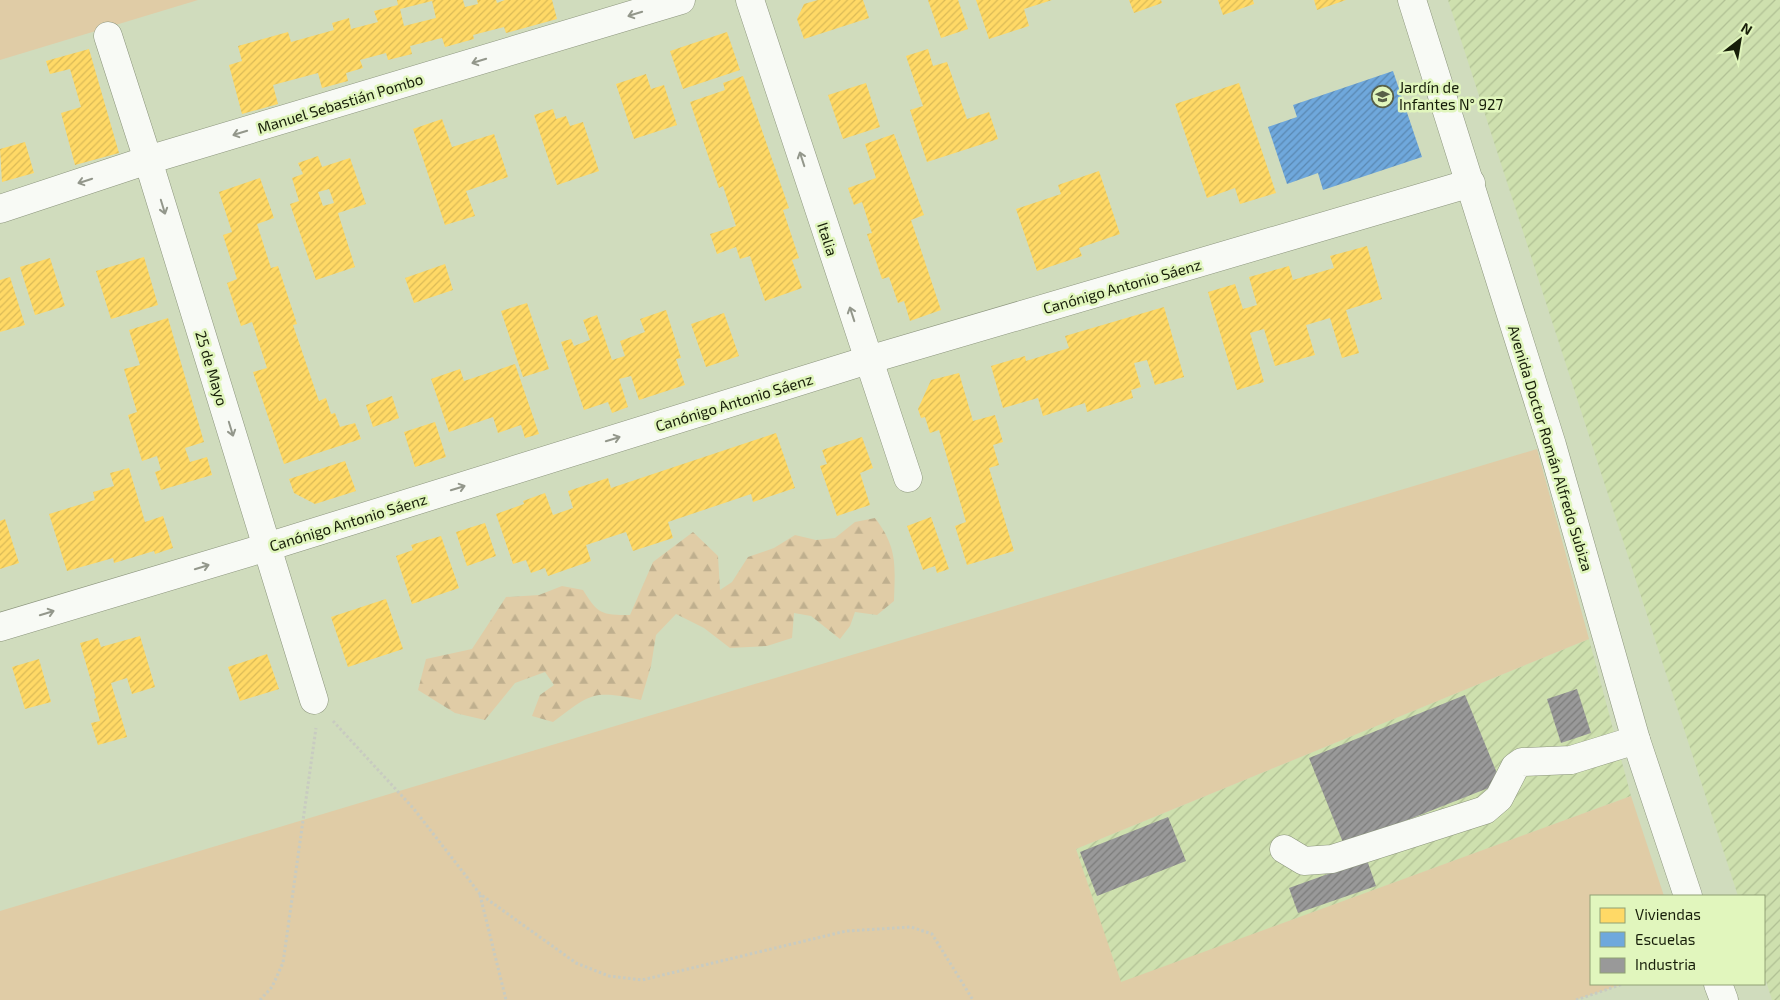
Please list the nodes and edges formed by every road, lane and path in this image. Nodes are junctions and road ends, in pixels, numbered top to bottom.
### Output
1 (682, 0) edge
2 (750, 0) edge
3 (1412, 0) edge
4 (108, 36) dead end
5 (148, 160) junction
6 (1471, 183) junction
7 (0, 209) edge
8 (868, 360) junction
9 (908, 478) dead end
10 (267, 547) junction
11 (0, 627) edge
12 (314, 700) junction
13 (1636, 740) junction
14 (1284, 849) dead end
15 (480, 894) junction
16 (1688, 895) edge
17 (1620, 985) edge
18 (260, 1000) edge
19 (506, 1000) edge
20 (973, 1000) edge
21 (1576, 1000) edge

1 -> 5 street, Manuel Sebastián Pombo
8 -> 2 street, Italia
3 - 6 street, Avenida Doctor Román Alfredo Subiza
4 - 5 street, 25 de Mayo
5 -> 7 street, Manuel Sebastián Pombo
5 -> 10 street, 25 de Mayo
6 - 8 street, Canónigo Antonio Sáenz
6 - 13 street, Avenida Doctor Román Alfredo Subiza
8 - 9 street, Italia
10 -> 8 street, Canónigo Antonio Sáenz
11 -> 10 street, Canónigo Antonio Sáenz
10 - 12 street, 25 de Mayo
12 - 15 path
12 - 18 path
13 - 14 street
13 - 16 street, Avenida Doctor Román Alfredo Subiza
15 - 19 path
15 - 20 path
17 - 21 path

